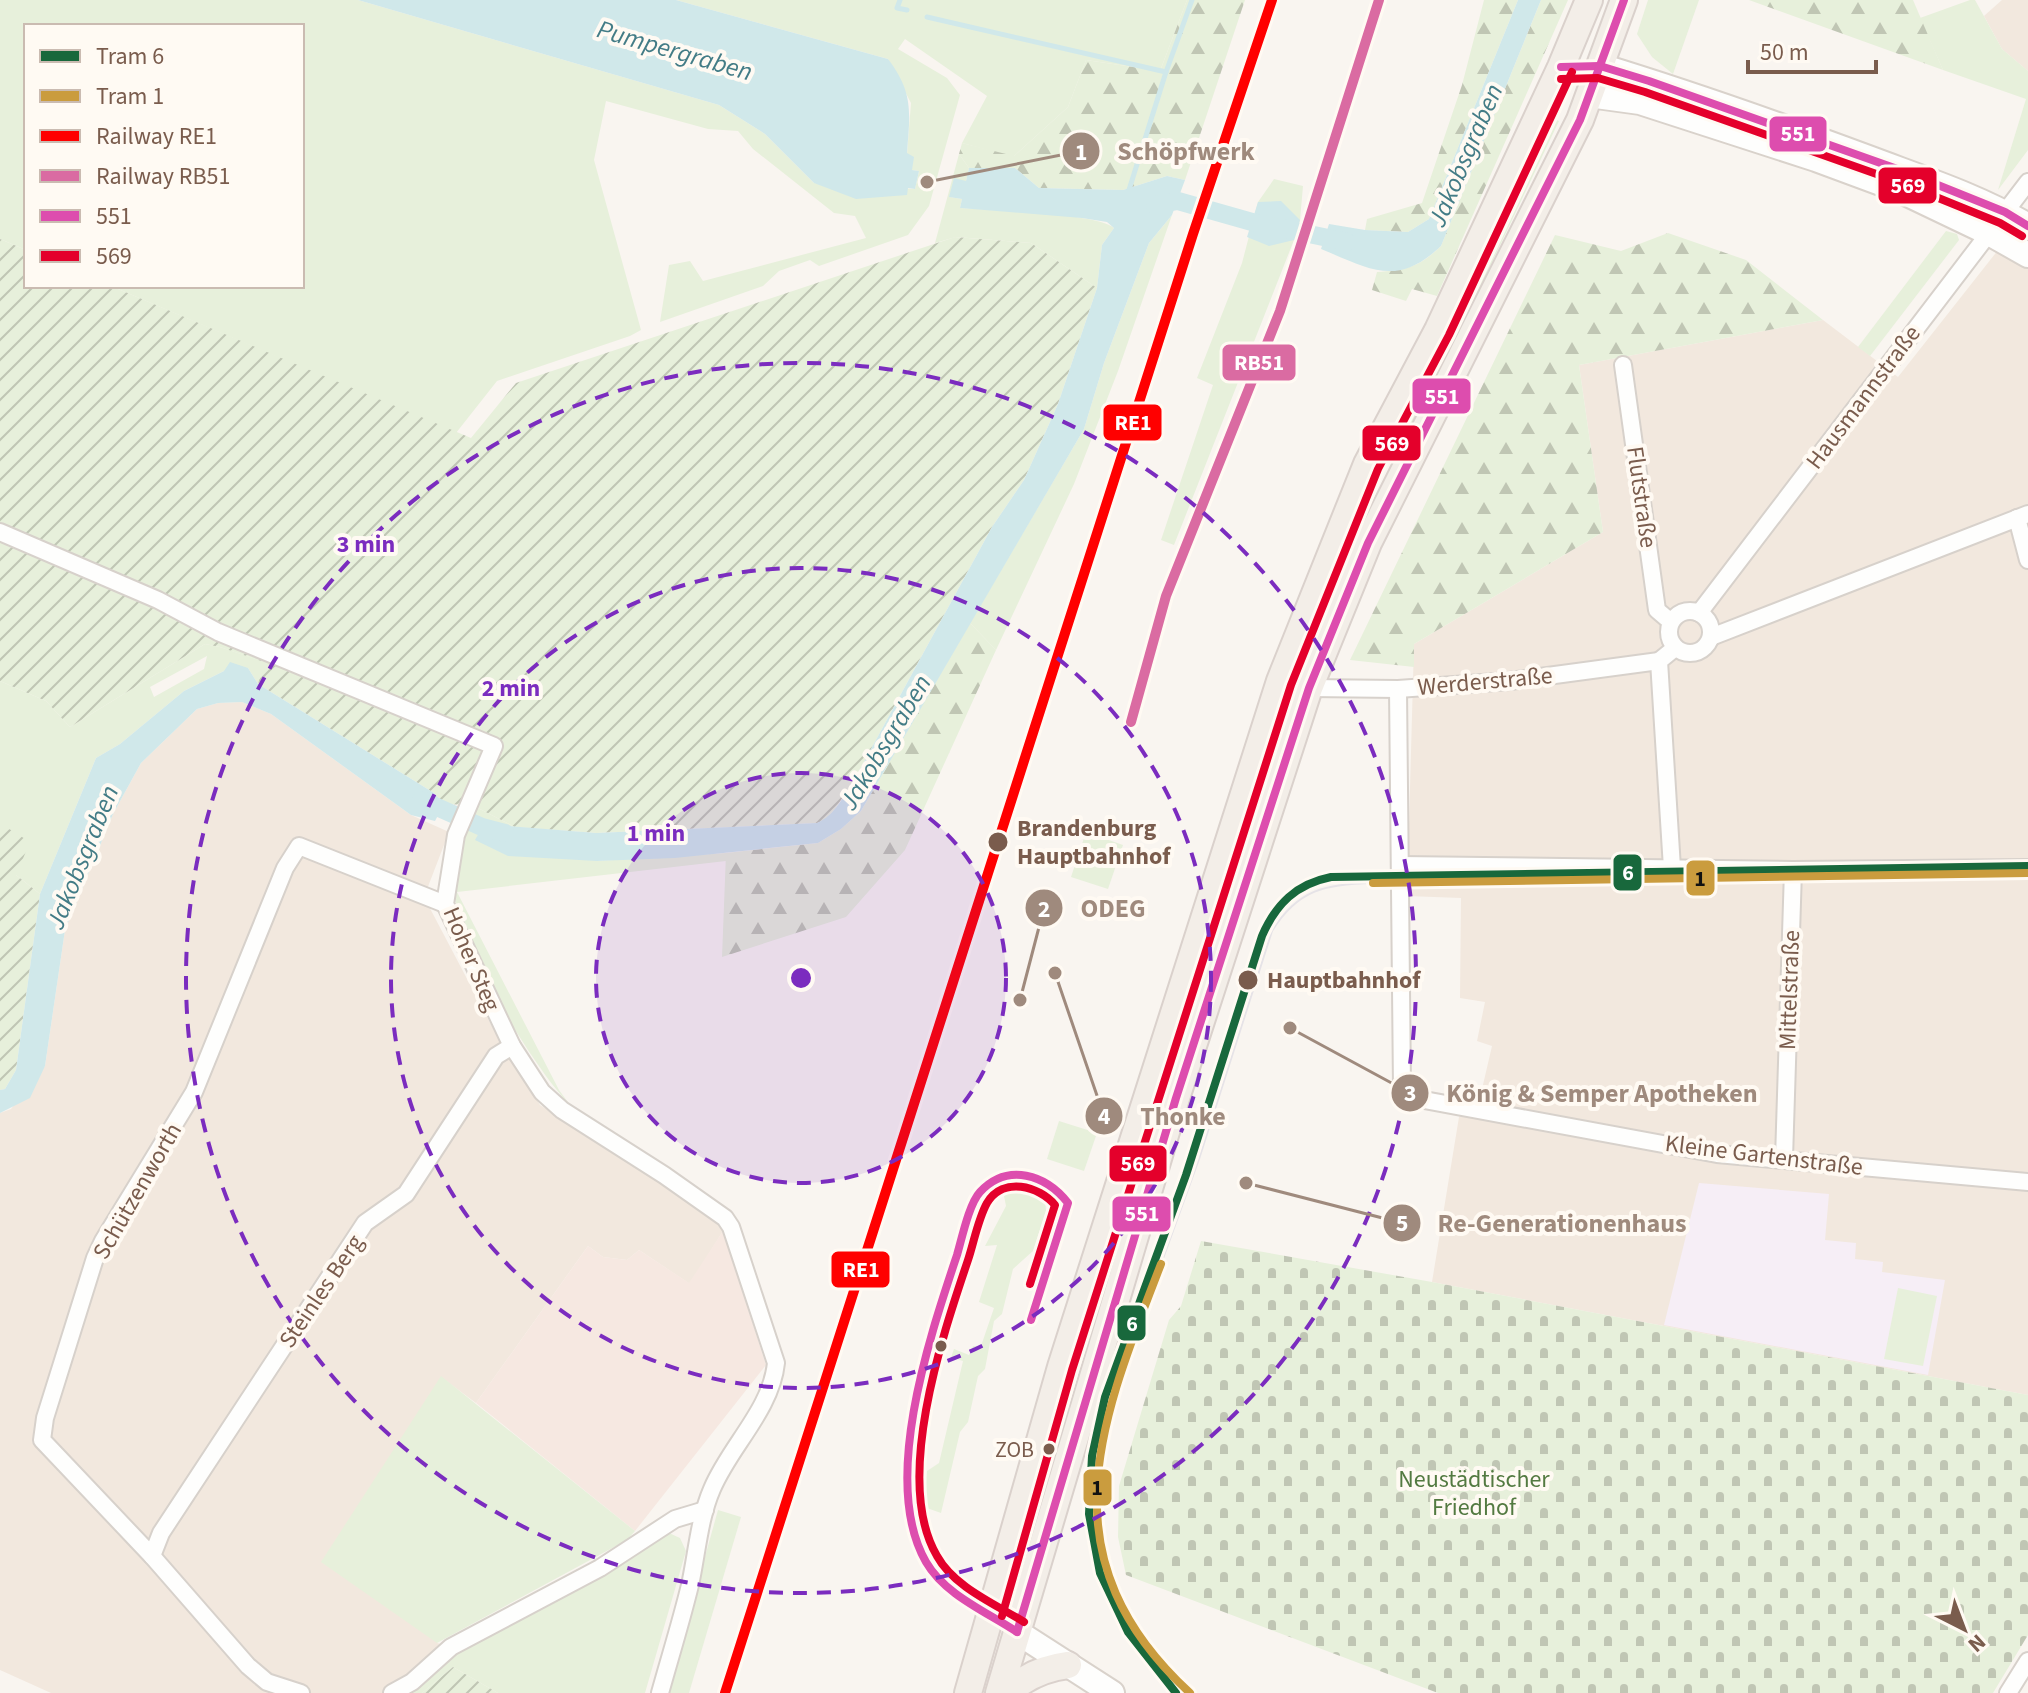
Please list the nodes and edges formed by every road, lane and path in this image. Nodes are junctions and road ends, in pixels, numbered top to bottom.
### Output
1 (1589, 0) edge
2 (1624, 0) edge
3 (1600, 66) junction
4 (1561, 67) junction
5 (1589, 95) junction
6 (2028, 182) edge
7 (2005, 212) junction
8 (2028, 226) edge
9 (1989, 233) junction
10 (2028, 255) edge
11 (1623, 365) dead end
12 (1367, 464) junction
13 (1400, 480) junction
14 (2023, 516) edge
15 (0, 532) edge
16 (2028, 560) edge
17 (1699, 613) junction
18 (1671, 622) junction
19 (1711, 637) junction
20 (1675, 648) junction
21 (1659, 661) junction
22 (1280, 681) junction
23 (1309, 688) junction
24 (1398, 689) junction
25 (1400, 865) junction
26 (1672, 868) junction
27 (2028, 868) edge
28 (1793, 870) junction
29 (445, 904) junction
30 (512, 1046) junction
31 (1784, 1159) junction
32 (2028, 1182) edge
33 (705, 1510) junction
34 (152, 1556) junction
35 (990, 1613) junction
36 (1017, 1632) junction
37 (2028, 1661) edge
38 (1068, 1665) junction
39 (301, 1693) edge
40 (392, 1693) edge
41 (660, 1693) edge
42 (968, 1693) edge
43 (999, 1693) edge
44 (1008, 1693) edge
45 (1112, 1693) edge
46 (2008, 1693) edge

1 - 4 main road
2 - 3 main road
3 - 4 main road
3 - 5 main road
3 - 7 street
4 - 5 main road
4 - 12 main road
5 - 9 street
5 - 13 main road
6 - 7 street, Hausmannstraße
7 - 8 street
7 - 9 street, Hausmannstraße
9 - 10 street
9 - 17 street, Hausmannstraße
11 - 18 street, Flutstraße
12 - 13 main road
12 - 22 main road
13 - 23 main road
14 - 16 street
14 - 19 street
15 - 29 street, Hoher Steg
17 - 18 street
17 - 19 street
18 - 20 street
19 - 20 street
20 - 21 street
21 - 24 street, Werderstraße
21 - 26 street
22 - 23 main road
22 - 35 main road
23 - 24 street, Werderstraße
23 - 36 main road
24 - 25 street
25 - 26 street
25 - 31 street, Kleine Gartenstraße
26 - 28 street
27 - 28 street
28 - 31 street, Mittelstraße
29 - 30 street, Hoher Steg
29 - 34 street, Schützenworth
30 - 33 street, Hoher Steg
30 - 34 street, Steinles Berg
31 - 32 street, Kleine Gartenstraße
33 - 40 street
33 - 41 street, Hoher Steg
34 - 39 street, Schützenworth
35 - 36 main road
35 - 42 main road
36 - 38 street
36 - 43 main road
37 - 46 street
38 - 44 main road
38 - 45 street

